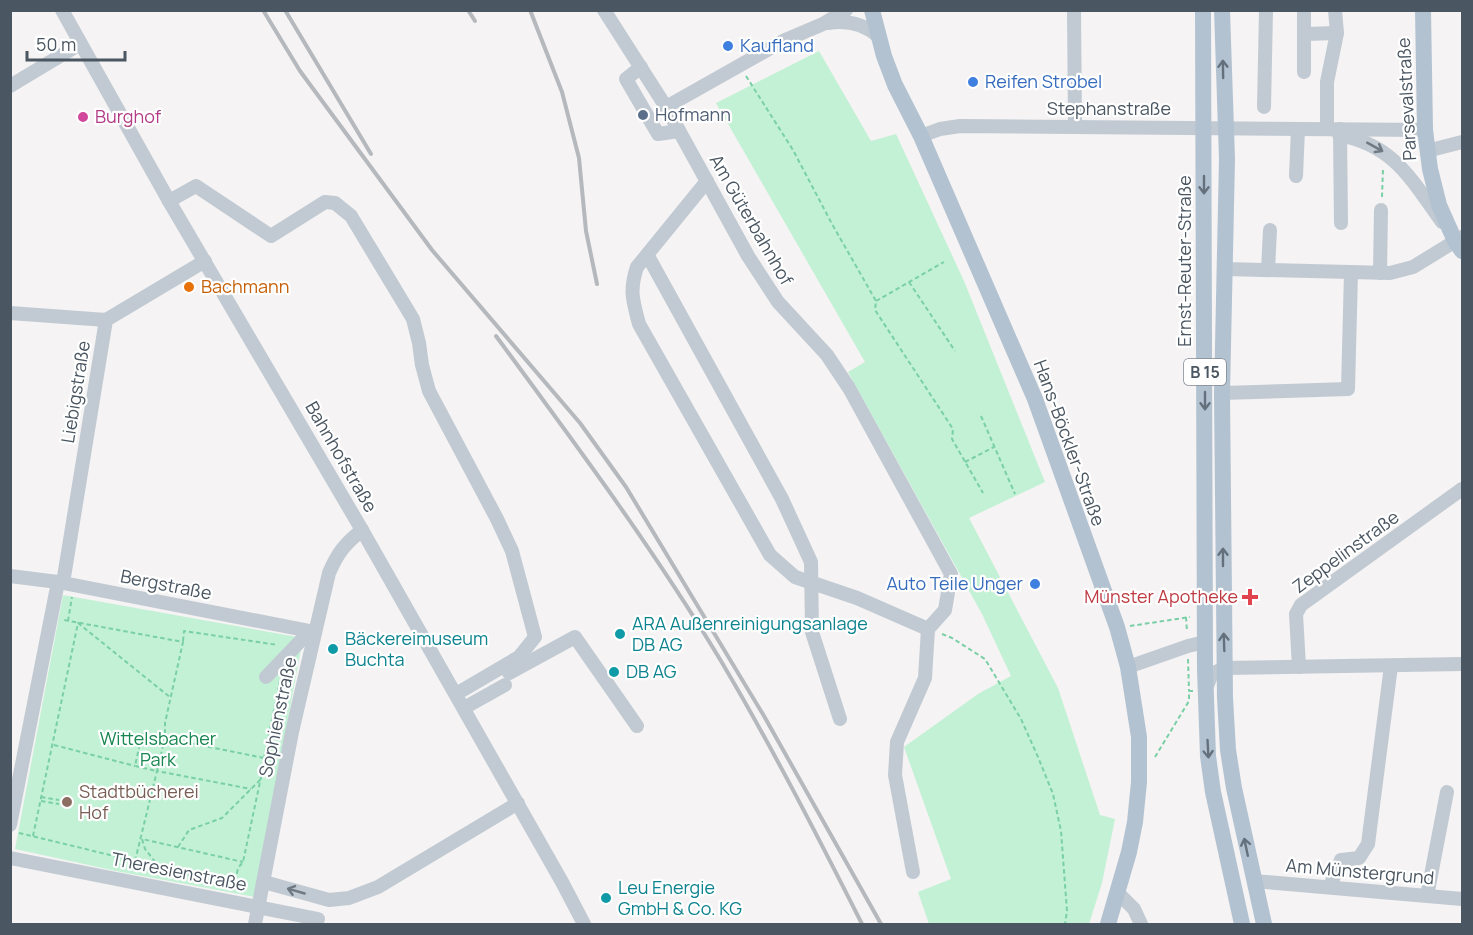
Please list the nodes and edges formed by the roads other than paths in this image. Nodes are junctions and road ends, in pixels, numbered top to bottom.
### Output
1 (62, 10) edge
2 (604, 10) edge
3 (872, 10) edge
4 (1074, 10) edge
5 (1203, 10) edge
6 (1222, 10) edge
7 (1266, 10) edge
8 (1304, 10) edge
9 (1335, 10) edge
10 (1423, 10) edge
11 (840, 14) edge
12 (1337, 33) junction
13 (1304, 34) junction
14 (878, 36) junction
15 (80, 44) junction
16 (641, 67) junction
17 (1304, 72) dead end
18 (10, 86) edge
19 (666, 107) junction
20 (1264, 107) dead end
21 (1075, 127) junction
22 (1204, 127) junction
23 (1226, 127) junction
24 (1298, 129) junction
25 (1425, 130) junction
26 (679, 131) junction
27 (1336, 131) junction
28 (921, 136) junction
29 (1462, 142) edge
30 (1427, 151) junction
31 (1296, 176) dead end
32 (707, 181) junction
33 (169, 201) junction
34 (1381, 210) road end
35 (1341, 223) dead end
36 (1270, 230) dead end
37 (1460, 243) edge
38 (648, 256) junction
39 (205, 261) junction
40 (1225, 269) junction
41 (1268, 270) junction
42 (1351, 273) junction
43 (1380, 273) junction
44 (10, 313) edge
45 (106, 320) junction
46 (1222, 393) junction
47 (1462, 489) edge
48 (362, 530) junction
49 (10, 576) edge
50 (813, 582) junction
51 (65, 584) junction
52 (928, 629) junction
53 (312, 632) junction
54 (1205, 642) junction
55 (1462, 664) edge
56 (1390, 666) junction
57 (1128, 667) junction
58 (1299, 667) junction
59 (1224, 668) junction
60 (266, 677) dead end
61 (505, 685) dead end
62 (1206, 691) junction
63 (460, 701) junction
64 (840, 719) dead end
65 (637, 726) dead end
66 (1447, 792) dead end
67 (518, 803) junction
68 (10, 825) edge
69 (10, 858) edge
70 (913, 872) dead end
71 (1254, 881) junction
72 (264, 882) junction
73 (1330, 886) junction
74 (1427, 896) junction
75 (1462, 899) edge
76 (329, 900) junction
77 (1116, 900) junction
78 (259, 906) junction
79 (318, 922) edge
80 (255, 924) edge
81 (584, 924) edge
82 (1109, 924) edge
83 (1141, 924) edge
84 (1242, 924) edge
85 (1264, 924) edge

1 - 15 street, Bahnhofstraße
2 - 16 street, Am Güterbahnhof
3 - 14 main road, Hans-Böckler-Straße
4 - 21 street
5 - 22 main road, Ernst-Reuter-Straße / B 15
23 -> 6 main road, B 15
7 - 20 street
8 - 13 street
9 - 12 street
10 - 25 main road, Parsevalstraße
11 - 14 street
11 - 19 street
12 - 13 street
12 - 27 street
13 - 17 street
14 - 28 main road, Hans-Böckler-Straße
15 - 18 street
15 - 33 street, Bahnhofstraße
16 - 19 street, Am Güterbahnhof
16 - 26 street
19 - 26 street, Am Güterbahnhof
21 - 22 street, Stephanstraße
21 - 28 street, Stephanstraße
22 - 23 street, Stephanstraße
22 -> 54 main road, Ernst-Reuter-Straße / B 15
23 - 24 street, Stephanstraße
23 - 40 main road, B 15
24 - 27 street, Stephanstraße
24 - 31 street
25 - 27 street, Stephanstraße
25 - 30 main road, Parsevalstraße
26 - 32 street, Am Güterbahnhof
27 - 35 street
27 -> 37 street, Stephanstraße
28 - 57 main road, Hans-Böckler-Straße
29 - 30 street
30 - 37 main road, Parsevalstraße
32 - 38 street
32 - 52 street, Am Güterbahnhof
33 - 39 street, Bahnhofstraße
33 - 63 street
34 - 43 street
36 - 41 street
37 - 43 street
38 - 50 street
38 - 50 street
39 - 45 street, Liebigstraße
39 - 48 street, Bahnhofstraße
40 - 41 street
40 - 46 main road, B 15
41 - 42 street
42 - 43 street
42 - 46 street
44 - 45 street
45 - 51 street, Liebigstraße
59 -> 46 main road, B 15
47 - 58 street, Zeppelinstraße
48 - 53 street, Sophienstraße
48 - 63 street, Bahnhofstraße
49 - 51 street, Bergstraße
50 - 52 street
50 - 64 street
51 - 53 street, Bergstraße
51 - 68 street, Liebigstraße
52 - 70 street
53 - 60 street
53 - 72 street, Sophienstraße
54 - 57 street
54 - 62 main road, Ernst-Reuter-Straße / B 15
55 - 56 street
56 - 58 street
56 - 73 street
57 - 77 main road, Hans-Böckler-Straße
58 - 59 street
59 - 62 street
71 -> 59 main road, B 15
61 - 63 street
62 -> 84 main road, Ernst-Reuter-Straße / B 15
63 - 65 street
63 - 67 street, Bahnhofstraße
66 - 74 street
67 - 76 street, Theresienstraße
67 - 81 street, Bahnhofstraße
69 - 78 street, Theresienstraße
71 - 73 street, Am Münstergrund
71 - 85 main road, B 15
76 -> 72 street, Theresienstraße
72 - 78 street, Sophienstraße
73 - 74 street, Am Münstergrund
74 - 75 street, Am Münstergrund
76 - 79 street, Theresienstraße
77 - 82 main road, Hans-Böckler-Straße
77 - 83 street
78 - 79 street, Theresienstraße
78 - 80 street, Sophienstraße

